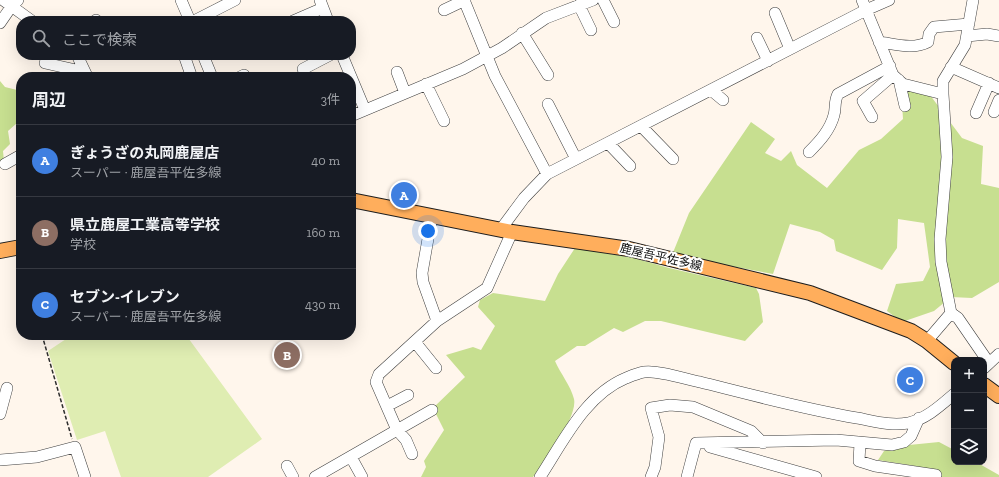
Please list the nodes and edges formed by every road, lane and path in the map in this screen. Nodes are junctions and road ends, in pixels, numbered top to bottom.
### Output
1 (181, 0) edge
2 (235, 0) edge
3 (464, 0) edge
4 (593, 0) edge
5 (603, 0) edge
6 (889, 0) edge
7 (973, 0) edge
8 (11, 2) edge
9 (322, 4) edge
10 (579, 5) junction
11 (864, 5) edge
12 (444, 10) dead end
13 (775, 12) dead end
14 (26, 16) edge
15 (188, 16) edge
16 (204, 16) edge
17 (302, 16) edge
18 (326, 16) edge
19 (614, 22) dead end
20 (0, 23) edge
21 (965, 25) junction
22 (591, 30) dead end
23 (522, 33) junction
24 (967, 36) junction
25 (999, 36) edge
26 (757, 38) dead end
27 (879, 42) junction
28 (956, 48) dead end
29 (790, 49) junction
30 (487, 56) junction
31 (80, 60) edge
32 (186, 60) edge
33 (205, 60) edge
34 (320, 60) edge
35 (344, 60) edge
36 (768, 61) junction
37 (45, 63) dead end
38 (951, 68) junction
39 (303, 69) dead end
40 (76, 72) edge
41 (85, 72) edge
42 (190, 72) edge
43 (210, 72) edge
44 (349, 72) edge
45 (397, 72) dead end
46 (894, 74) junction
47 (548, 75) dead end
48 (426, 84) junction
49 (994, 85) edge
50 (356, 90) edge
51 (711, 90) junction
52 (405, 93) junction
53 (943, 94) junction
54 (723, 100) dead end
55 (999, 100) edge
56 (548, 104) dead end
57 (905, 106) dead end
58 (364, 110) junction
59 (994, 112) dead end
60 (976, 113) dead end
61 (356, 114) edge
62 (872, 117) dead end
63 (444, 121) dead end
64 (640, 126) junction
65 (608, 143) junction
66 (809, 152) dead end
67 (16, 158) edge
68 (576, 159) junction
69 (673, 160) dead end
70 (6, 164) dead end
71 (630, 166) dead end
72 (546, 174) junction
73 (356, 201) edge
74 (432, 216) junction
75 (506, 231) junction
76 (16, 248) edge
77 (0, 251) edge
78 (951, 314) junction
79 (437, 321) junction
80 (43, 340) edge
81 (927, 341) junction
82 (415, 342) junction
83 (999, 354) edge
84 (981, 357) edge
85 (951, 361) edge
86 (987, 365) edge
87 (436, 368) dead end
88 (987, 387) edge
89 (7, 388) dead end
90 (408, 395) dead end
91 (999, 396) edge
92 (951, 397) edge
93 (387, 406) junction
94 (432, 410) dead end
95 (0, 414) edge
96 (919, 418) junction
97 (397, 430) junction
98 (696, 443) junction
99 (763, 443) junction
100 (860, 443) junction
101 (75, 447) junction
102 (412, 454) dead end
103 (351, 456) junction
104 (0, 460) edge
105 (287, 466) dead end
106 (85, 477) edge
107 (293, 477) edge
108 (315, 477) edge
109 (362, 477) edge
110 (540, 477) edge
111 (651, 477) edge
112 (687, 477) edge
113 (816, 477) edge
114 (935, 477) edge

1 - 15 street
2 - 16 street
3 - 12 street
3 - 30 street
4 - 10 street
5 - 19 street
6 - 11 street
7 - 21 street
8 - 14 street
8 - 20 street
9 - 17 street
9 - 18 street
10 - 22 street
10 - 23 street
11 - 27 street
11 - 29 street
13 - 29 street
21 - 24 street
21 - 27 street
21 - 28 street
23 - 30 street
23 - 47 street
24 - 25 street
24 - 38 street
26 - 36 street
27 - 46 street
29 - 36 street
30 - 48 street
30 - 72 street
31 - 41 street
32 - 42 street
33 - 43 street
34 - 39 street
35 - 44 street
36 - 51 street
37 - 40 street
38 - 49 street
38 - 53 street
45 - 52 street
46 - 53 street
46 - 57 street
46 - 62 street
46 - 66 street
48 - 52 street
48 - 63 street
49 - 60 street
50 - 58 street
51 - 54 street
51 - 64 street
52 - 58 street
53 - 78 street
55 - 59 street
56 - 68 street
58 - 61 street
64 - 65 street
64 - 69 street
65 - 68 street
65 - 71 street
67 - 70 street
68 - 72 street
72 - 75 street
73 - 74 main road, 鹿屋吾平佐多線
74 - 75 main road, 鹿屋吾平佐多線
74 - 79 street
75 - 79 street
75 - 81 main road, 鹿屋吾平佐多線
76 - 77 main road
78 - 81 street
78 - 84 street
79 - 82 street
80 - 101 path
81 - 85 main road, 鹿屋吾平佐多線
82 - 87 street
82 - 93 street
83 - 86 street
88 - 91 main road
89 - 95 street
90 - 93 street
92 - 96 street
93 - 97 street
94 - 97 street
96 - 100 street
96 - 110 street
97 - 102 street
97 - 103 street
98 - 99 street
98 - 112 street
98 - 113 street
99 - 100 street
99 - 111 street
100 - 114 street
101 - 104 street
101 - 106 street
103 - 108 street
103 - 109 street
105 - 107 street

